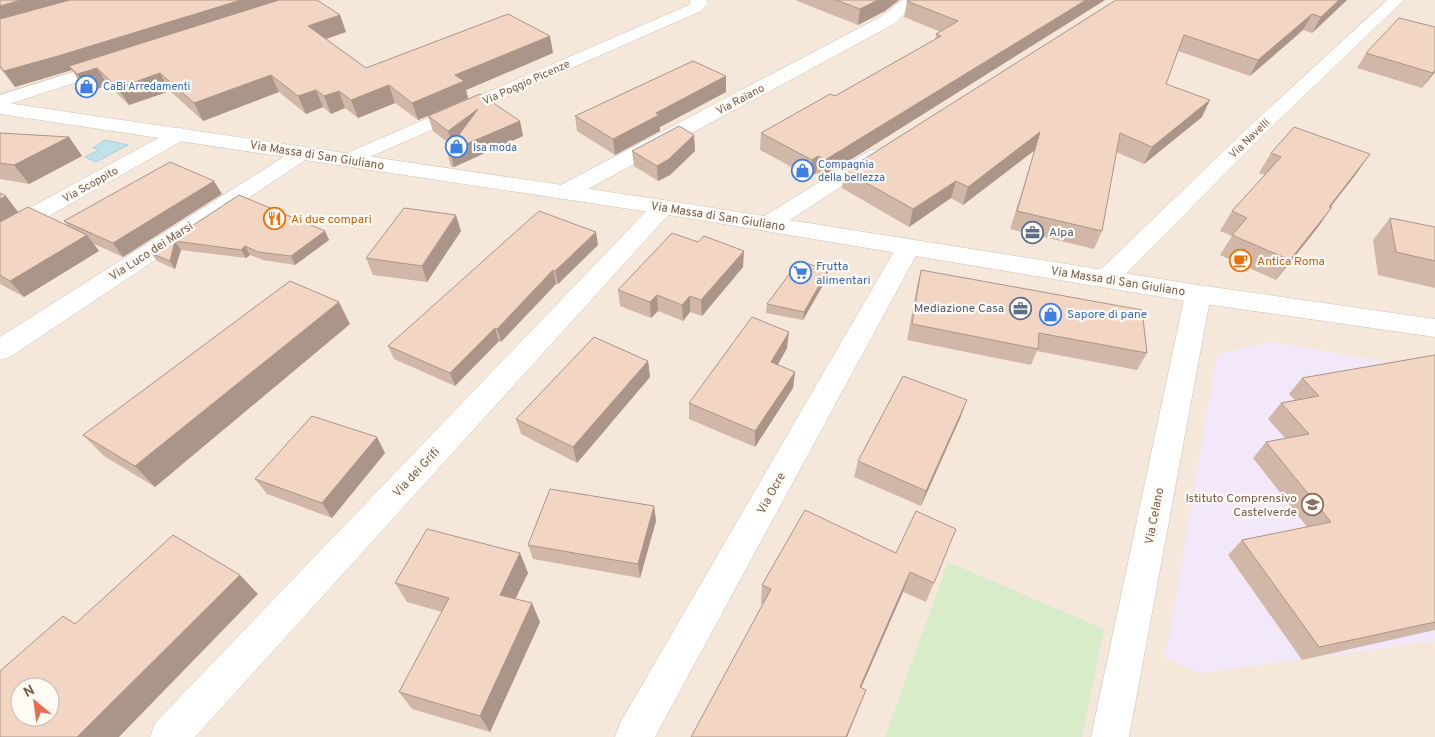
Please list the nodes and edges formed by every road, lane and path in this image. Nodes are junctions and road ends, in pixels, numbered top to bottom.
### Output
1 (698, 0) edge
2 (912, 0) edge
3 (1396, 0) edge
4 (130, 59) edge
5 (1, 107) edge
6 (180, 134) junction
7 (888, 148) edge
8 (303, 153) junction
9 (347, 160) junction
10 (565, 192) junction
11 (663, 207) junction
12 (768, 224) junction
13 (0, 234) edge
14 (908, 248) junction
15 (1106, 279) junction
16 (1198, 294) junction
17 (1435, 328) edge
18 (0, 350) edge
19 (168, 737) edge
20 (634, 737) edge
21 (1110, 737) edge

1 - 9 street, Via Poggio Picenze
2 - 10 street, Via Raiano
3 - 15 street, Via Navelli
4 - 5 street
5 - 6 street, Via Massa di San Giuliano
6 - 8 street, Via Massa di San Giuliano
6 - 13 street, Via Scoppito
7 - 12 street
8 - 9 street, Via Massa di San Giuliano
8 - 18 street, Via Luco dei Marsi
9 - 10 street, Via Massa di San Giuliano
10 - 11 street, Via Massa di San Giuliano
11 - 12 street, Via Massa di San Giuliano
11 - 19 street, Via dei Grifi
12 - 14 street, Via Massa di San Giuliano
14 - 15 street, Via Massa di San Giuliano
14 - 20 street, Via Ocre
15 - 16 street, Via Massa di San Giuliano
16 - 17 street, Via Massa di San Giuliano
16 - 21 street, Via Celano

